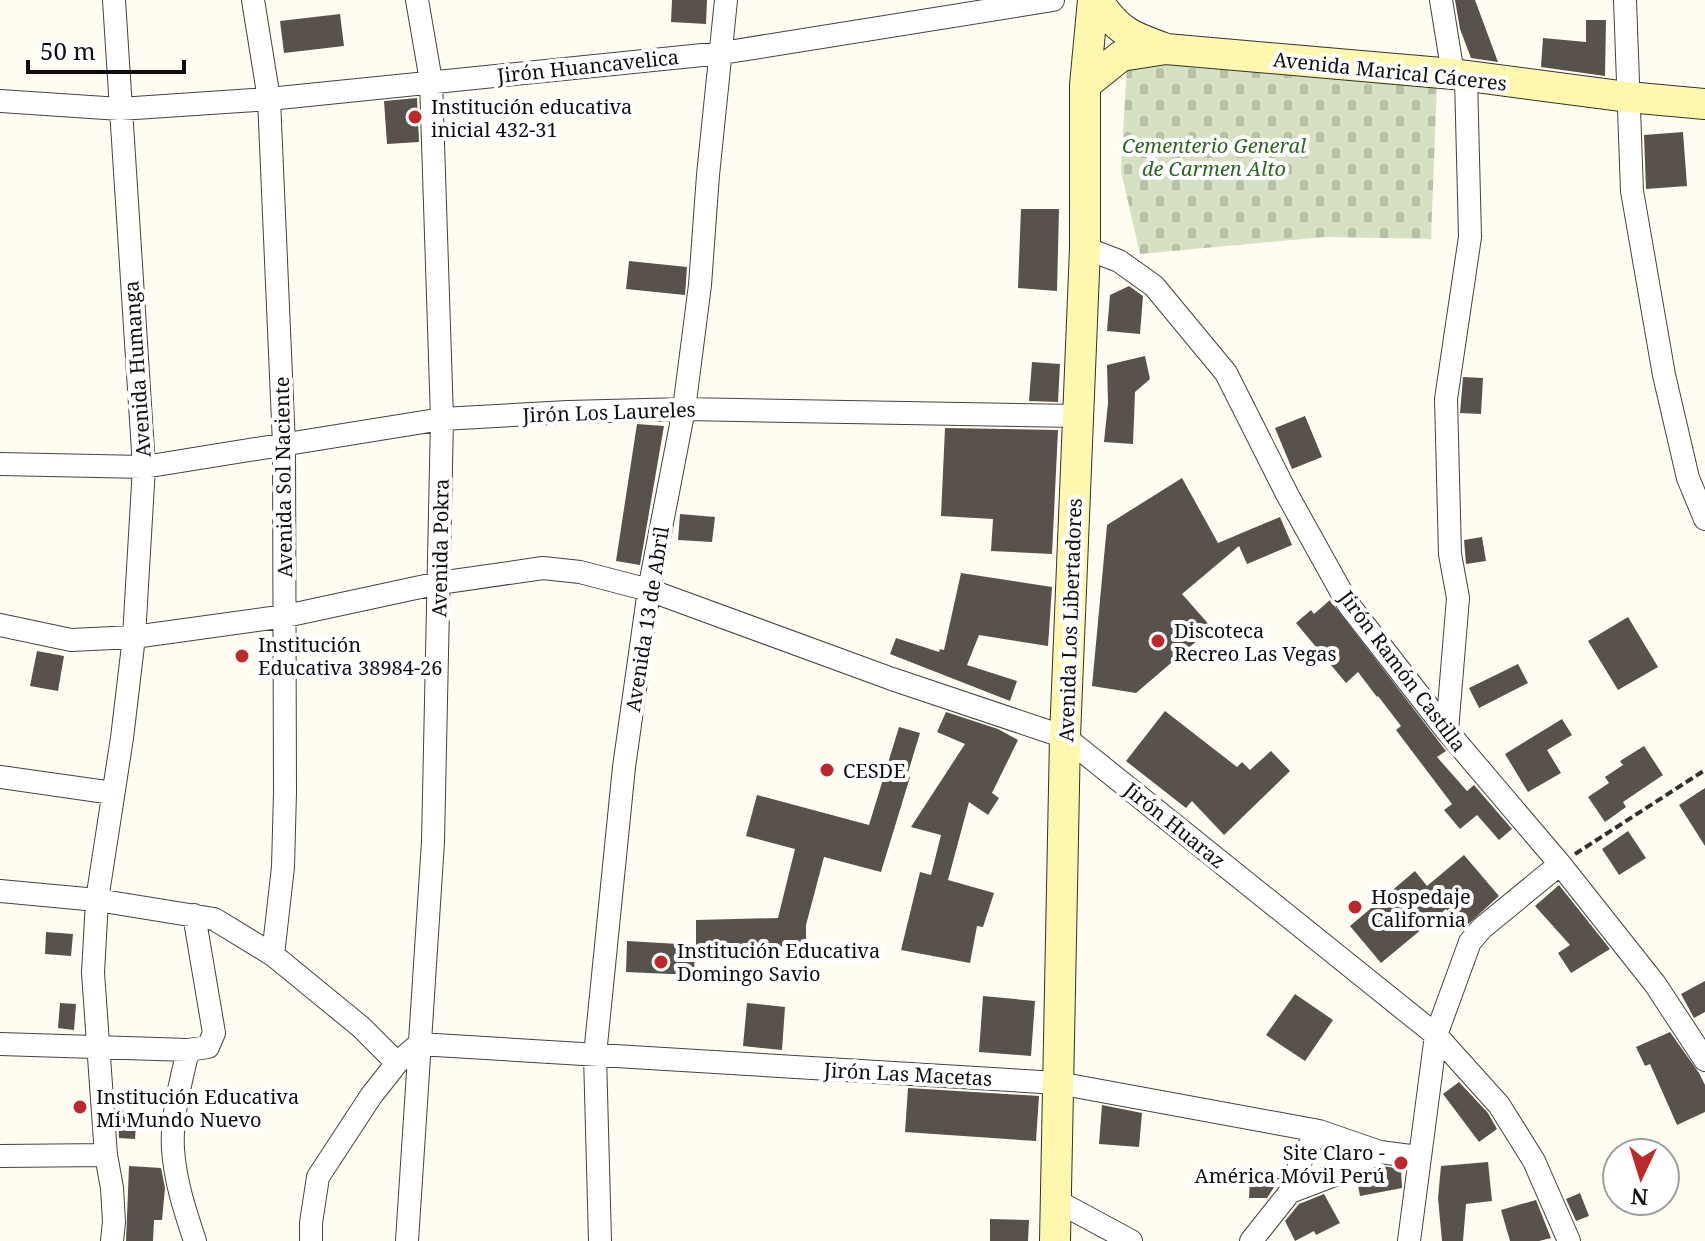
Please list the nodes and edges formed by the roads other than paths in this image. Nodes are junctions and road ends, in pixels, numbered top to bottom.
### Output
1 (114, 0) edge
2 (253, 0) edge
3 (417, 0) edge
4 (726, 0) edge
5 (1053, 0) edge
6 (1095, 0) edge
7 (1441, 0) edge
8 (1625, 0) edge
9 (1166, 49) junction
10 (722, 53) junction
11 (1460, 76) junction
12 (431, 81) junction
13 (1085, 85) junction
14 (1628, 97) junction
15 (269, 99) junction
16 (0, 101) edge
17 (1705, 104) edge
18 (120, 109) junction
19 (1085, 248) junction
20 (684, 409) junction
21 (1079, 416) junction
22 (442, 419) junction
23 (284, 445) junction
24 (0, 464) edge
25 (144, 467) junction
26 (1705, 519) edge
27 (439, 583) junction
28 (649, 590) junction
29 (286, 616) junction
30 (0, 625) edge
31 (134, 637) junction
32 (1447, 731) junction
33 (1065, 737) junction
34 (0, 777) edge
35 (113, 793) junction
36 (1560, 864) junction
37 (0, 891) edge
38 (97, 900) junction
39 (194, 915) junction
40 (273, 955) junction
41 (1436, 1035) junction
42 (0, 1044) edge
43 (419, 1044) junction
44 (97, 1046) junction
45 (188, 1050) junction
46 (595, 1055) junction
47 (1705, 1060) edge
48 (397, 1063) junction
49 (1058, 1083) junction
50 (1319, 1131) junction
51 (1380, 1152) junction
52 (106, 1155) junction
53 (0, 1156) edge
54 (1418, 1157) junction
55 (1290, 1192) junction
56 (1055, 1200) junction
57 (112, 1241) edge
58 (195, 1241) edge
59 (311, 1241) edge
60 (407, 1241) edge
61 (600, 1241) edge
62 (1055, 1241) edge
63 (1131, 1241) edge
64 (1251, 1241) edge
65 (1409, 1241) edge
66 (1569, 1241) edge

1 - 18 street, Avenida Humanga
2 - 15 street, Avenida Sol Naciente
3 - 12 street, Avenida Pokra
4 - 10 street, Avenida 13 de Abril
5 - 10 street, Jirón Huancavelica
6 - 9 street
6 - 13 street, Avenida Los Libertadores
7 - 11 street
8 - 14 street
9 - 11 street, Avenida Marical Cáceres
9 - 13 street, Avenida Marical Cáceres
10 - 12 street, Jirón Huancavelica
10 - 20 street, Avenida 13 de Abril
11 - 14 street, Avenida Marical Cáceres
11 - 32 street
12 - 15 street, Jirón Huancavelica
12 - 22 street, Avenida Pokra
13 - 19 street, Avenida Los Libertadores
14 - 17 street, Avenida Marical Cáceres
14 - 26 street
15 - 18 street, Jirón Huancavelica
15 - 23 street, Avenida Sol Naciente
16 - 18 street, Jirón Huancavelica
18 - 25 street, Avenida Humanga
19 - 21 street, Avenida Los Libertadores
19 - 32 street, Jirón Ramón Castilla
20 - 21 street, Jirón Los Laureles
20 - 22 street, Jirón Los Laureles
20 - 28 street, Avenida 13 de Abril
21 - 33 street, Avenida Los Libertadores
22 - 23 street, Jirón Los Laureles
22 - 27 street, Avenida Pokra
23 - 25 street, Jirón Los Laureles
23 - 29 street, Avenida Sol Naciente
24 - 25 street, Jirón Los Laureles
25 - 31 street, Avenida Humanga
27 - 28 street, Jirón Huaraz
27 - 29 street, Jirón Huaraz
27 - 43 street, Avenida Pokra
28 - 33 street, Jirón Huaraz
28 - 46 street, Avenida 13 de Abril
29 - 31 street, Jirón Huaraz
29 - 40 street, Avenida Sol Naciente
30 - 31 street, Jirón Huaraz
31 - 35 street, Avenida Humanga
32 - 36 street, Jirón Ramón Castilla
33 - 41 street, Jirón Huaraz
33 - 49 street, Avenida Los Libertadores
34 - 35 street
35 - 38 street, Avenida Humanga
36 - 41 street
36 - 47 street, Jirón Ramón Castilla
37 - 38 street
38 - 39 street
38 - 44 street, Avenida Humanga
39 - 40 street
39 - 45 street
40 - 48 street
41 - 54 street
41 - 66 street, Jirón Huaraz
42 - 44 street
43 - 46 street, Jirón Las Macetas
43 - 48 street
43 - 60 street, Avenida Pokra
44 - 45 street
44 - 52 street, Avenida Humanga
45 - 58 street
46 - 49 street, Jirón Las Macetas
46 - 61 street, Avenida 13 de Abril
48 - 59 street
49 - 50 street, Jirón Las Macetas
49 - 56 street, Avenida Los Libertadores
50 - 51 street, Jirón Las Macetas
50 - 55 street
51 - 54 street, Jirón Las Macetas
51 - 55 street
52 - 53 street
52 - 57 street, Avenida Humanga
54 - 65 street
55 - 64 street
56 - 62 street, Avenida Los Libertadores
56 - 63 street

